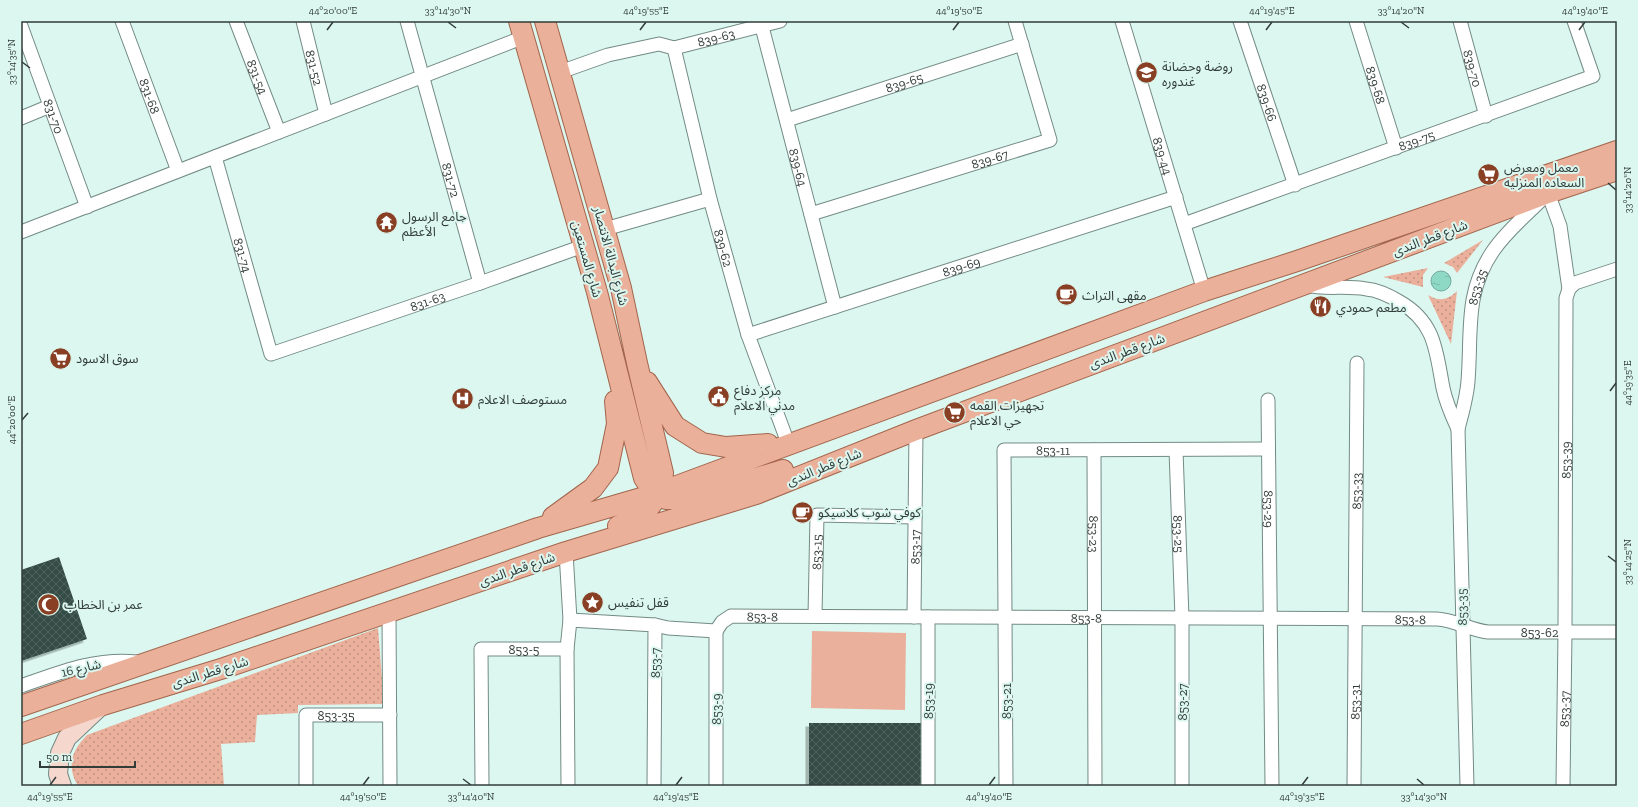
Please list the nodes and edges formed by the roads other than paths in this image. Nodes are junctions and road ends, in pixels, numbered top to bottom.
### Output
1 (122, 21) edge
2 (236, 21) edge
3 (303, 21) edge
4 (407, 21) edge
5 (545, 21) edge
6 (780, 21) edge
7 (1015, 21) edge
8 (1122, 21) edge
9 (1240, 21) edge
10 (1356, 21) edge
11 (1460, 21) edge
12 (1574, 21) edge
13 (21, 26) edge
14 (762, 27) junction
15 (522, 29) edge
16 (1022, 44) junction
17 (674, 48) junction
18 (560, 72) junction
19 (423, 76) junction
20 (50, 106) junction
21 (326, 114) junction
22 (1486, 116) junction
23 (21, 118) edge
24 (786, 120) junction
25 (279, 132) junction
26 (1396, 148) junction
27 (1617, 151) edge
28 (215, 157) junction
29 (1617, 170) edge
30 (178, 171) junction
31 (1295, 184) junction
32 (1548, 193) junction
33 (1176, 197) junction
34 (710, 198) junction
35 (87, 207) junction
36 (811, 214) junction
37 (1184, 224) junction
38 (605, 229) junction
39 (21, 232) edge
40 (583, 246) junction
41 (1312, 256) junction
42 (1288, 264) junction
43 (1617, 269) edge
44 (480, 283) junction
45 (1306, 284) junction
46 (621, 288) junction
47 (1569, 289) junction
48 (1204, 291) junction
49 (598, 292) junction
50 (835, 307) junction
51 (606, 330) junction
52 (748, 335) junction
53 (271, 354) joint
54 (637, 363) junction
55 (1358, 363) dead end
56 (1268, 400) dead end
57 (1458, 429) junction
58 (916, 430) junction
59 (788, 443) junction
60 (1268, 449) junction
61 (1094, 450) junction
62 (1176, 450) junction
63 (658, 492) junction
64 (915, 517) junction
65 (538, 528) junction
66 (566, 552) junction
67 (389, 613) junction
68 (815, 616) junction
69 (914, 617) junction
70 (928, 617) junction
71 (1006, 617) junction
72 (1094, 617) junction
73 (1182, 618) junction
74 (1270, 618) junction
75 (1356, 619) junction
76 (570, 620) junction
77 (655, 625) junction
78 (1463, 626) junction
79 (716, 631) junction
80 (1565, 632) junction
81 (1617, 632) edge
82 (567, 649) junction
83 (143, 663) junction
84 (21, 686) edge
85 (103, 705) junction
86 (21, 706) edge
87 (390, 715) junction
88 (21, 734) edge
89 (62, 786) edge
90 (306, 786) edge
91 (390, 786) edge
92 (482, 786) edge
93 (568, 786) edge
94 (654, 786) edge
95 (716, 786) edge
96 (928, 786) edge
97 (1006, 786) edge
98 (1095, 786) edge
99 (1182, 786) edge
100 (1272, 786) edge
101 (1354, 786) edge
102 (1467, 786) edge
103 (1563, 786) edge

1 - 30 street, 831-68
2 - 25 street, 831-54
3 - 21 street, 831-52
4 - 19 street, 831-72
5 - 18 main road, شارع البدالة الانتصار
6 - 14 street, 839-63
7 - 16 street, 839-67
8 - 33 street, 839-44
9 - 31 street, 839-66
10 - 26 street, 839-68
11 - 22 street, 839-70
12 - 22 street, 839-75
13 - 20 street, 831-70
14 - 17 street, 839-63
14 - 24 street, 839-64
15 - 19 street
15 - 40 main road, شارع المستعين
16 - 24 street, 839-65
16 - 36 street, 839-67
17 - 18 street
17 - 34 street, 839-62
18 - 38 main road, شارع البدالة الانتصار
19 - 21 street
19 - 44 street, 831-72
20 - 23 street
20 - 35 street, 831-70
21 - 25 street
22 - 26 street, 839-75
24 - 36 street, 839-64
25 - 28 street
26 - 31 street, 839-75
27 - 41 main road, شارع قطر الندى
28 - 30 street
28 - 53 street, 831-74
29 - 32 main road, شارع قطر الندى
30 - 35 street
31 - 37 street, 839-75
32 - 45 main road, شارع قطر الندى
32 - 47 street, 853-39
32 - 57 street, 853-35
33 - 37 street, 839-44
33 - 50 street, 839-69
34 - 38 street
34 - 52 street, 839-62
35 - 39 street
36 - 50 street, 839-64
37 - 48 street, 839-44
38 - 46 main road, شارع البدالة الانتصار
40 - 44 street, 831-63
40 - 49 main road, شارع المستعين
41 - 42 main road, شارع قطر الندى
41 - 45 main road
42 - 45 main road
42 - 48 main road, شارع قطر الندى
43 - 47 street
44 - 53 street, 831-63
45 - 57 street, 853-35
45 - 58 main road, شارع قطر الندى
46 - 49 main road
46 - 54 main road, شارع البدالة الانتصار
47 - 80 street, 853-39
48 - 59 main road, شارع قطر الندى
49 - 51 main road, شارع المستعين
50 - 52 street, 839-69
51 - 63 main road, شارع المستعين
51 - 65 main road
52 - 59 street, 839-62
54 - 59 main road
54 - 63 main road, شارع البدالة الانتصار
55 - 75 street, 853-33
56 - 60 street, 853-29
57 - 78 street, 853-35
58 - 63 main road
58 - 64 street, 853-17
58 - 66 main road, شارع قطر الندى
59 - 63 main road, شارع قطر الندى
60 - 62 street, 853-11
60 - 74 street, 853-29
61 - 62 street, 853-11
61 - 71 street, 853-11
61 - 72 street, 853-23
62 - 73 street, 853-25
63 - 65 main road, شارع قطر الندى
63 - 66 main road, شارع البدالة الانتصار
64 - 68 street, 853-15
64 - 69 street, 853-17
65 - 83 main road, شارع قطر الندى
66 - 67 main road, شارع قطر الندى
66 - 76 street
67 - 85 main road, شارع قطر الندى
67 - 87 street
68 - 69 street, 853-8
68 - 79 street, 853-8
69 - 70 street, 853-8
70 - 71 street, 853-8
70 - 96 street, 853-19
71 - 72 street, 853-8
71 - 97 street, 853-21
72 - 73 street, 853-8
72 - 98 street
73 - 74 street, 853-8
73 - 99 street, 853-27
74 - 75 street, 853-8
74 - 100 street
75 - 78 street, 853-8
75 - 101 street, 853-31
76 - 77 street
76 - 82 street
77 - 79 street
77 - 94 street, 853-7
78 - 80 street, 853-62
78 - 102 street, 853-35
79 - 95 street, 853-9
80 - 81 street, 853-62
80 - 103 street, 853-37
82 - 92 street, 853-5
82 - 93 street
83 - 84 street, شارع 16
83 - 86 main road, شارع قطر الندى
85 - 88 main road, شارع قطر الندى
85 - 89 main road
87 - 90 street, 853-35
87 - 91 street

